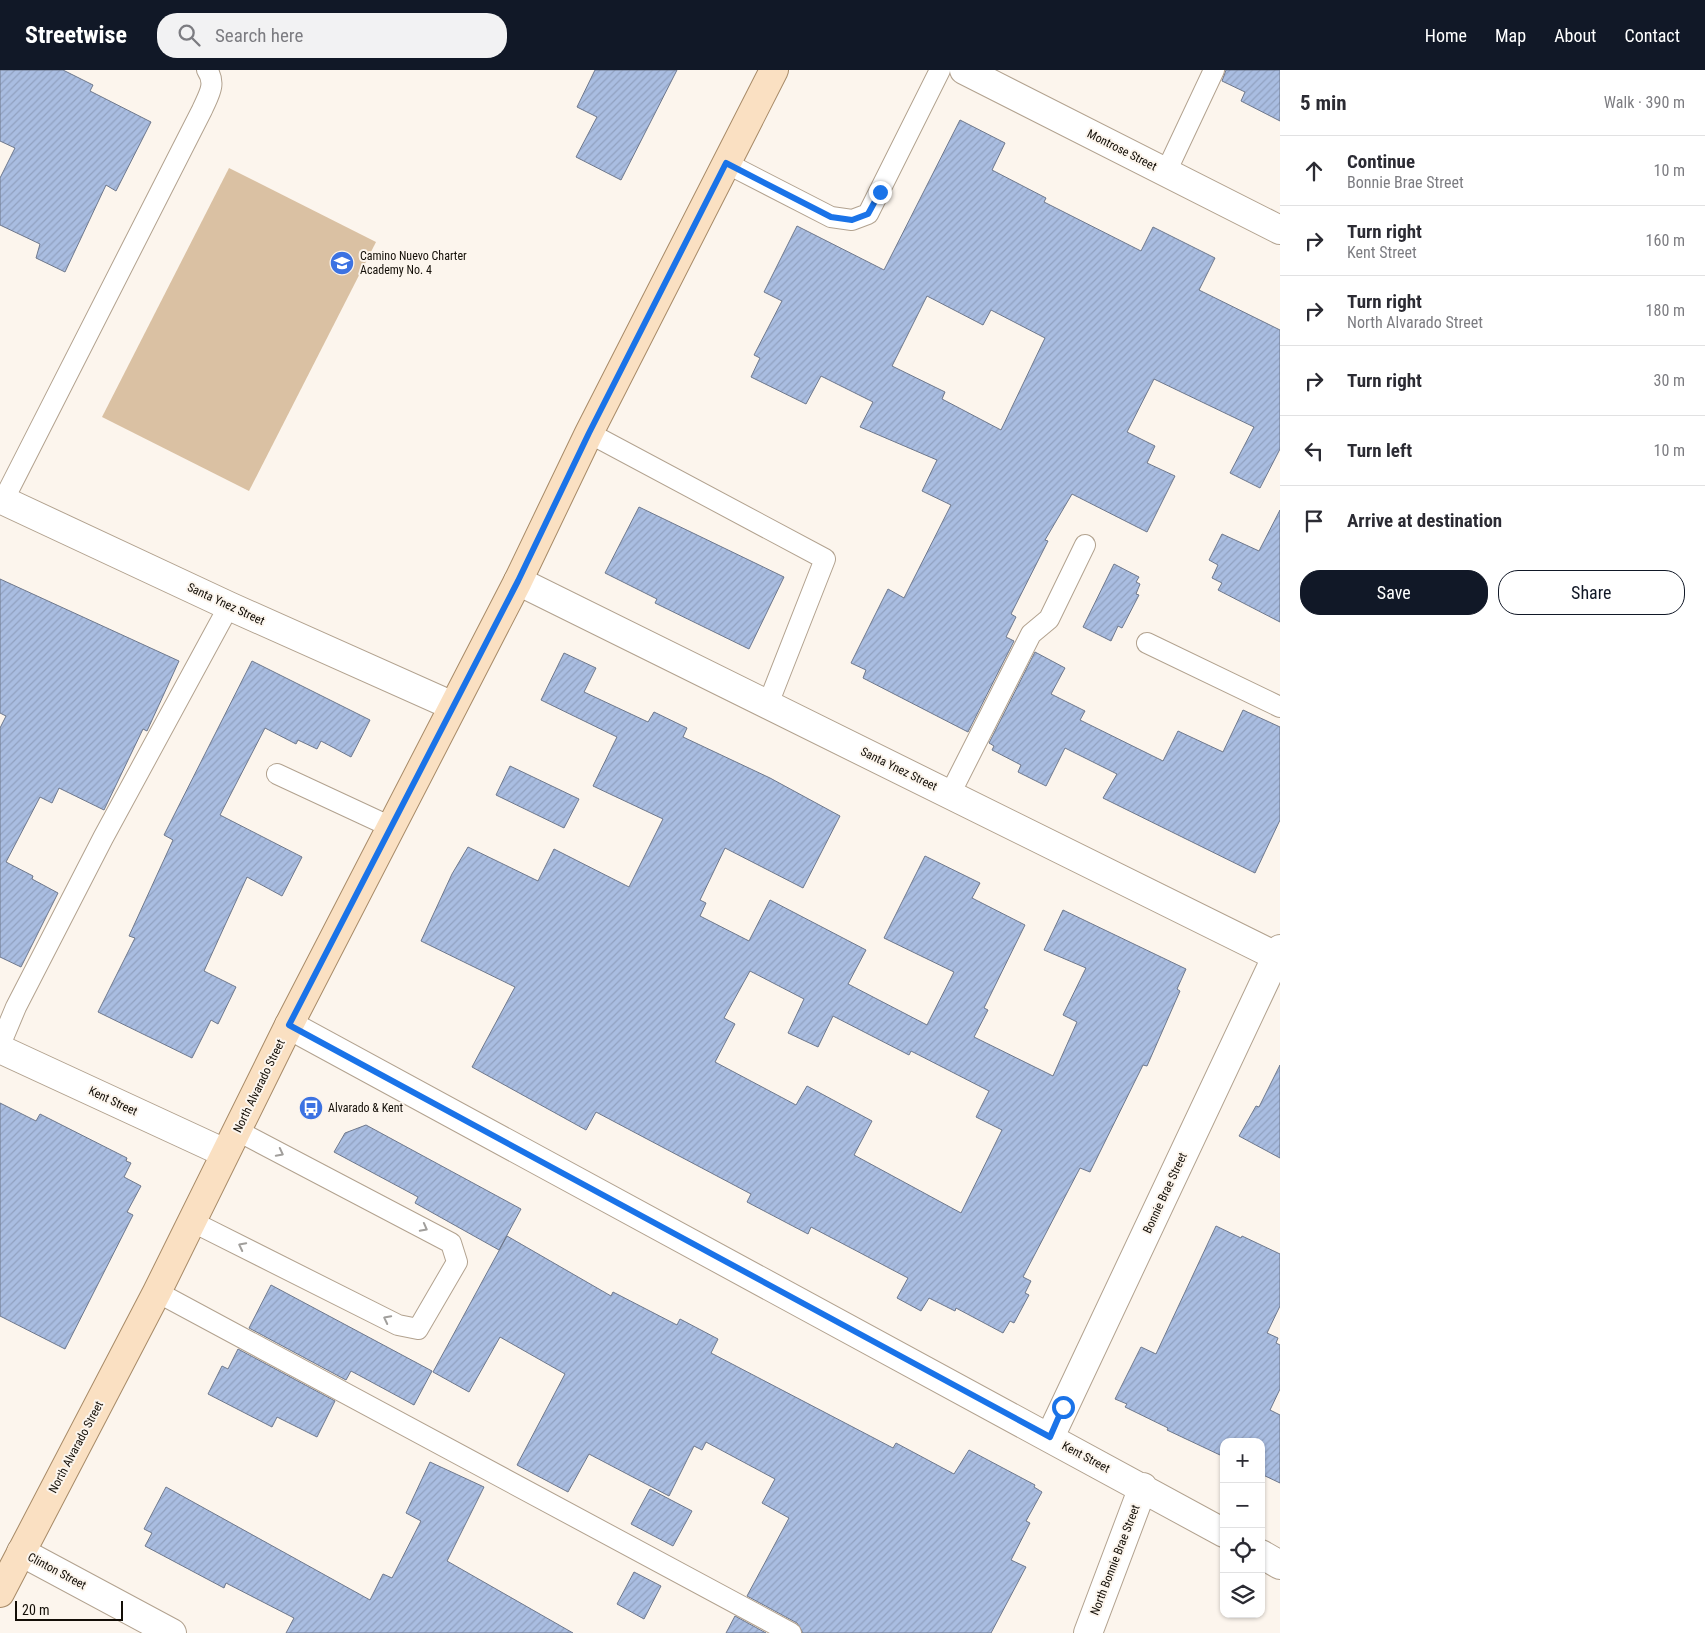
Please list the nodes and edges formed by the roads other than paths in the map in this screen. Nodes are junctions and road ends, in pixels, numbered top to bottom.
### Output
1 (207, 70) edge
2 (774, 70) edge
3 (940, 70) edge
4 (964, 70) edge
5 (1214, 70) edge
6 (726, 163) junction
7 (1166, 172) junction
8 (1280, 230) edge
9 (589, 433) junction
10 (2, 500) edge
11 (1085, 545) dead end
12 (518, 581) junction
13 (229, 606) junction
14 (1147, 643) dead end
15 (768, 704) junction
16 (453, 706) junction
17 (1280, 707) edge
18 (278, 774) dead end
19 (950, 794) junction
20 (391, 827) junction
21 (1279, 954) edge
22 (289, 1025) junction
23 (0, 1044) edge
24 (0, 1049) edge
25 (231, 1141) junction
26 (191, 1221) junction
27 (157, 1292) junction
28 (1050, 1437) junction
29 (1143, 1488) junction
30 (1220, 1531) edge
31 (21, 1552) junction
32 (1265, 1556) edge
33 (1280, 1565) edge
34 (0, 1593) edge
35 (172, 1633) edge
36 (791, 1633) edge
37 (1088, 1633) edge

1 - 10 lane
2 - 6 main road, North Alvarado Street
3 - 6 lane
4 - 7 street, Montrose Street
5 - 7 lane
6 - 9 main road, North Alvarado Street
7 - 8 street, Montrose Street
9 - 12 main road, North Alvarado Street
9 - 15 lane
10 - 13 street, Santa Ynez Street
11 - 19 lane
12 - 15 street, Santa Ynez Street
12 - 16 main road, North Alvarado Street
13 - 16 street, Santa Ynez Street
13 - 23 lane
14 - 17 lane
15 - 19 street, Santa Ynez Street
16 - 20 main road, North Alvarado Street
18 - 20 lane
19 - 21 street, Santa Ynez Street
20 - 22 main road, North Alvarado Street
21 - 28 street, Bonnie Brae Street
22 - 25 main road, North Alvarado Street
22 - 28 street, Kent Street
24 - 25 street, Kent Street
25 - 26 main road, North Alvarado Street
25 -> 26 lane
26 - 27 main road, North Alvarado Street
27 - 31 main road, North Alvarado Street
27 - 36 lane
28 - 29 street, Kent Street
29 - 30 street, Kent Street
29 - 37 street, North Bonnie Brae Street
31 - 34 main road, North Alvarado Street
31 - 35 street, Clinton Street
32 - 33 street

